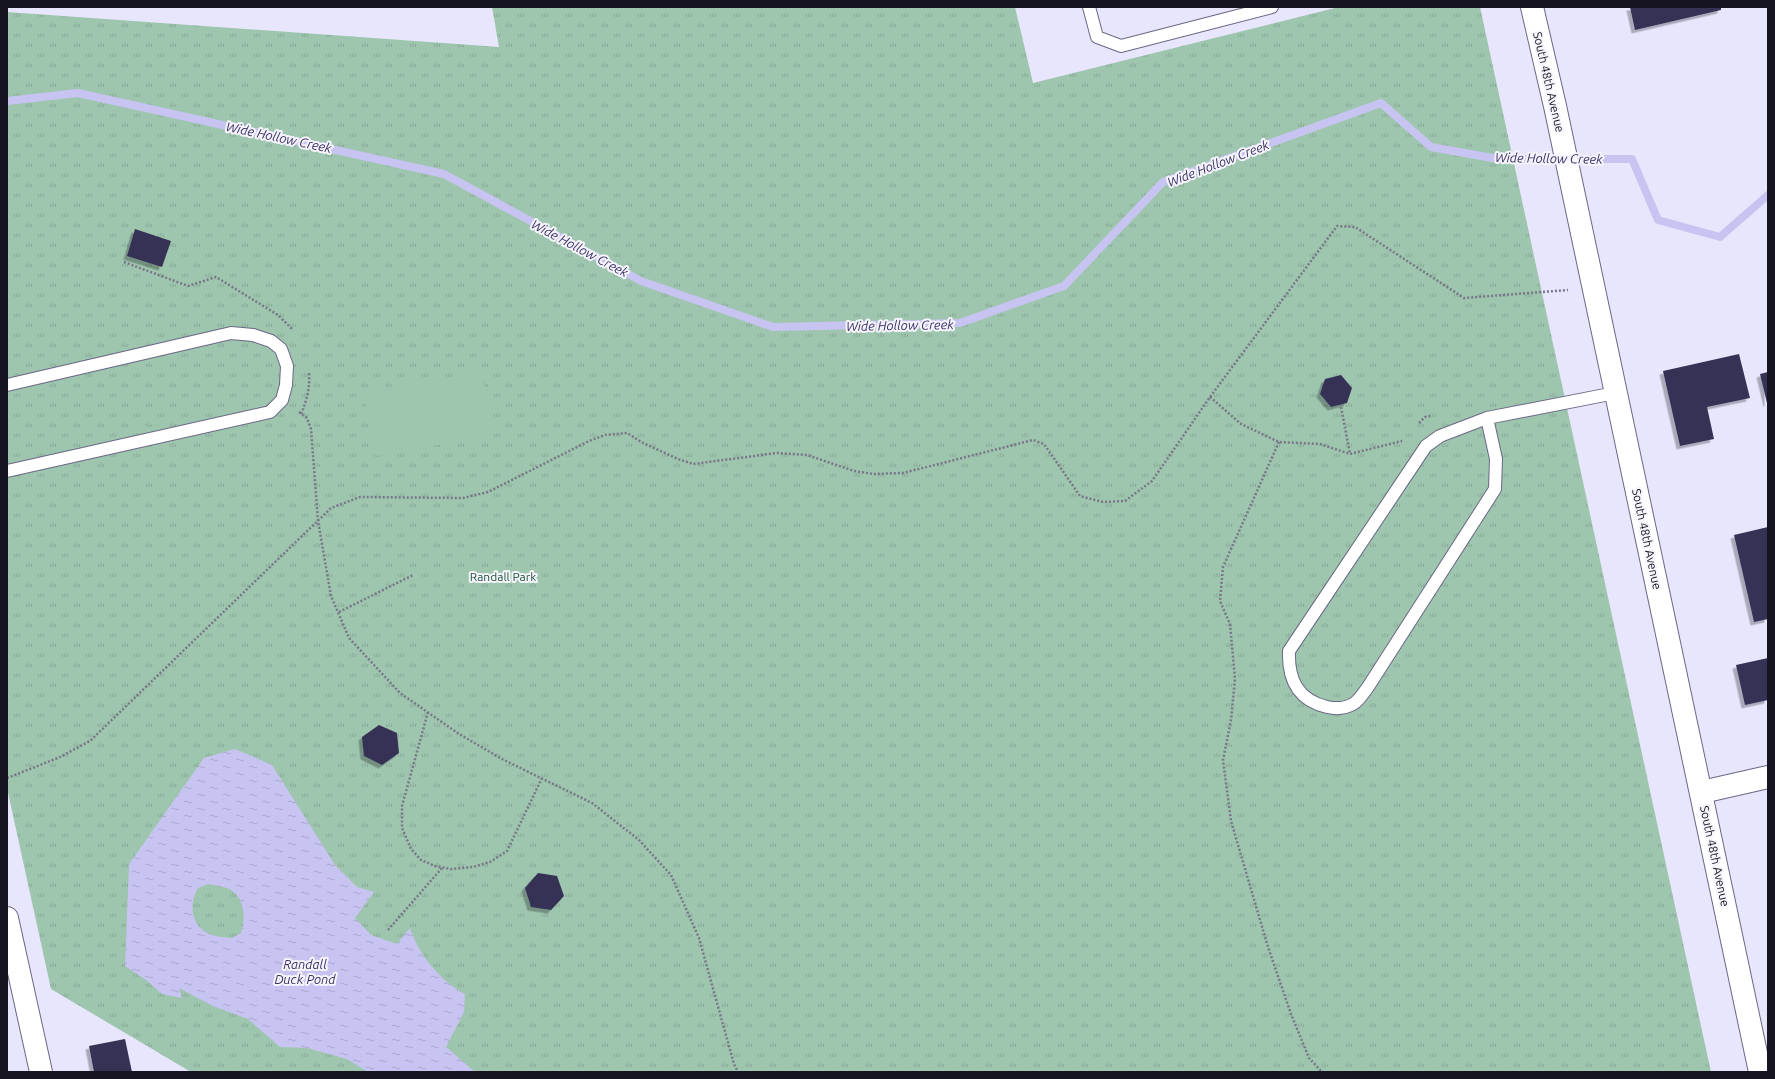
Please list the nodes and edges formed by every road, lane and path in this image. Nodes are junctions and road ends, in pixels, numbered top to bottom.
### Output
1 (1089, 7) edge
2 (1272, 7) edge
3 (1532, 7) edge
4 (1593, 288) junction
5 (7, 385) edge
6 (1616, 393) junction
7 (1210, 397) junction
8 (282, 400) junction
9 (1341, 407) dead end
10 (1433, 416) dead end
11 (1487, 418) junction
12 (1416, 427) dead end
13 (1407, 437) dead end
14 (1279, 442) junction
15 (1350, 454) junction
16 (7, 471) edge
17 (318, 521) junction
18 (413, 575) dead end
19 (338, 612) junction
20 (428, 712) junction
21 (1768, 777) edge
22 (7, 778) edge
23 (542, 778) junction
24 (1702, 792) junction
25 (442, 868) junction
26 (7, 918) edge
27 (388, 930) dead end
28 (41, 1072) edge
29 (738, 1072) edge
30 (1322, 1072) edge
31 (1760, 1072) edge

1 - 2 lane
3 - 4 street, South 48th Avenue
4 - 6 street, South 48th Avenue
4 - 7 path
5 - 8 lane
6 - 11 lane
6 - 24 street, South 48th Avenue
7 - 14 path
7 - 17 path
8 - 16 lane
8 - 17 path
9 - 15 path
10 - 12 path
11 - 11 lane
13 - 15 path
14 - 15 path
14 - 30 path
17 - 19 path
17 - 22 path
18 - 19 path
19 - 20 path
20 - 23 path
20 - 25 path
21 - 24 street
23 - 25 path
23 - 29 path
24 - 31 street, South 48th Avenue
25 - 27 path
26 - 28 street

